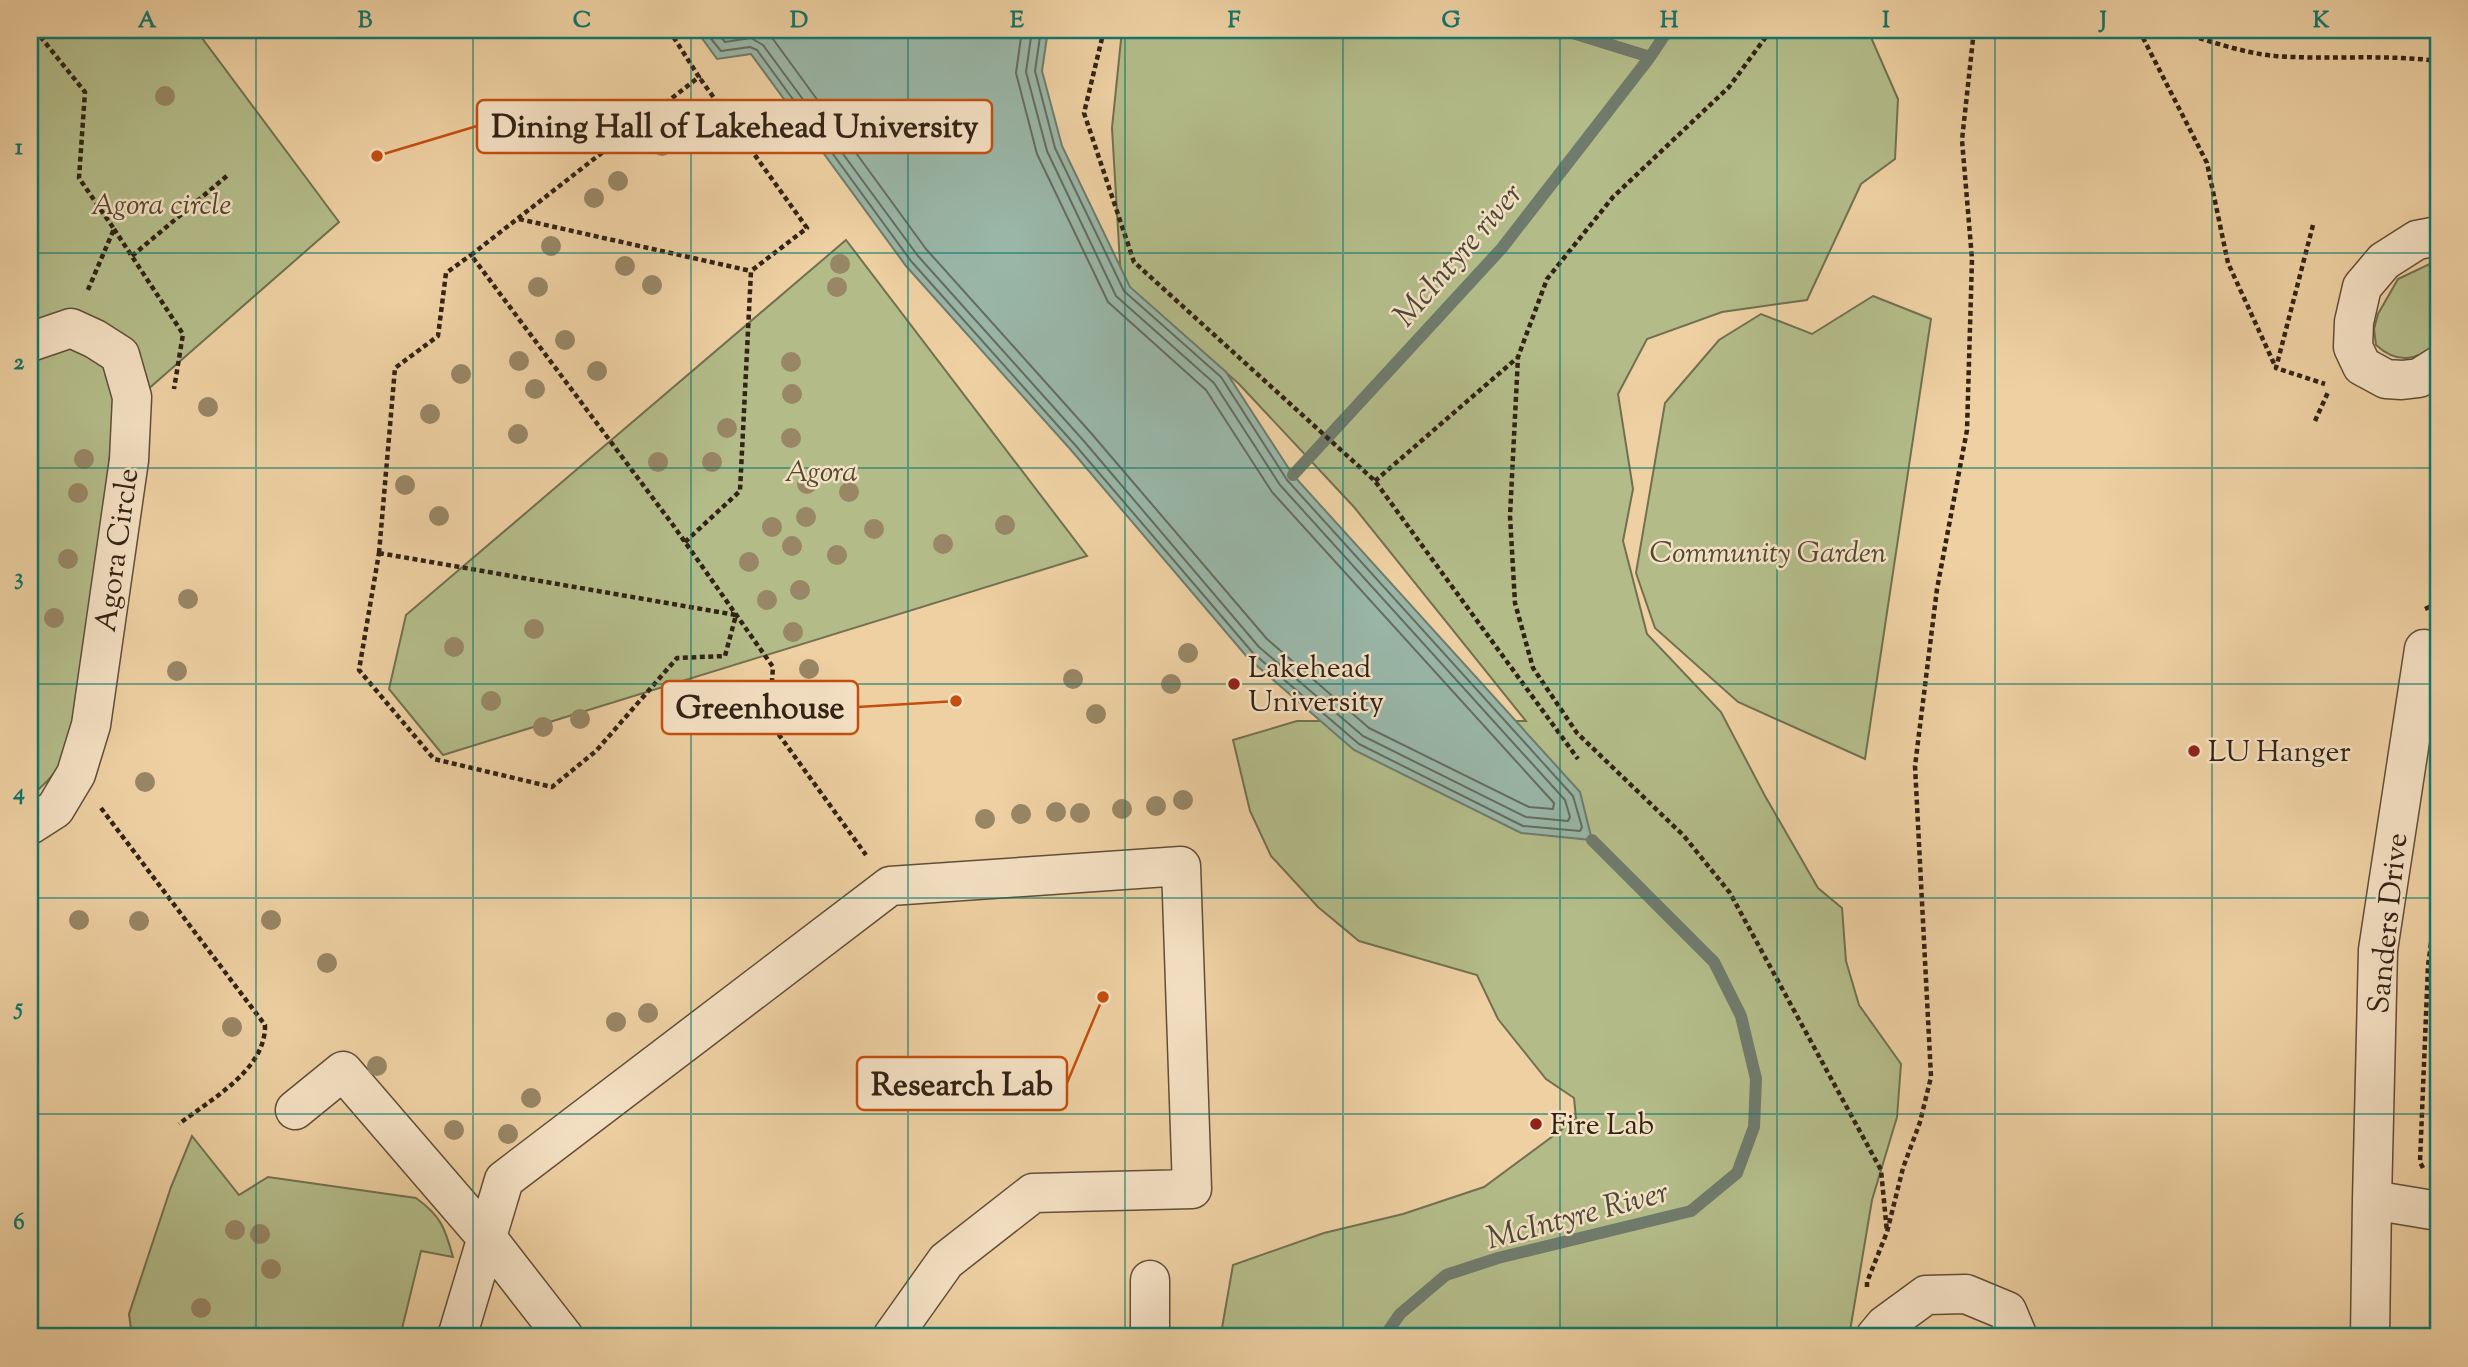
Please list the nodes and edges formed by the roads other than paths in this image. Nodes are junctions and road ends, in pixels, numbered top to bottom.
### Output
1 (2438, 236) edge
2 (30, 342) edge
3 (2438, 366) edge
4 (2424, 649) dead end
5 (30, 825) edge
6 (295, 1110) dead end
7 (2372, 1200) junction
8 (2438, 1211) edge
9 (487, 1238) junction
10 (1150, 1280) dead end
11 (457, 1337) edge
12 (564, 1337) edge
13 (892, 1337) edge
14 (1150, 1337) edge
15 (1875, 1337) edge
16 (2018, 1337) edge
17 (2370, 1337) edge

1 - 3 lane
2 - 5 lane, Agora Circle
4 - 7 lane, Sanders Drive
6 - 9 lane
7 - 8 lane
7 - 17 lane, Sanders Drive
9 - 11 lane
9 - 12 lane
9 - 13 lane
10 - 14 lane
15 - 16 lane

